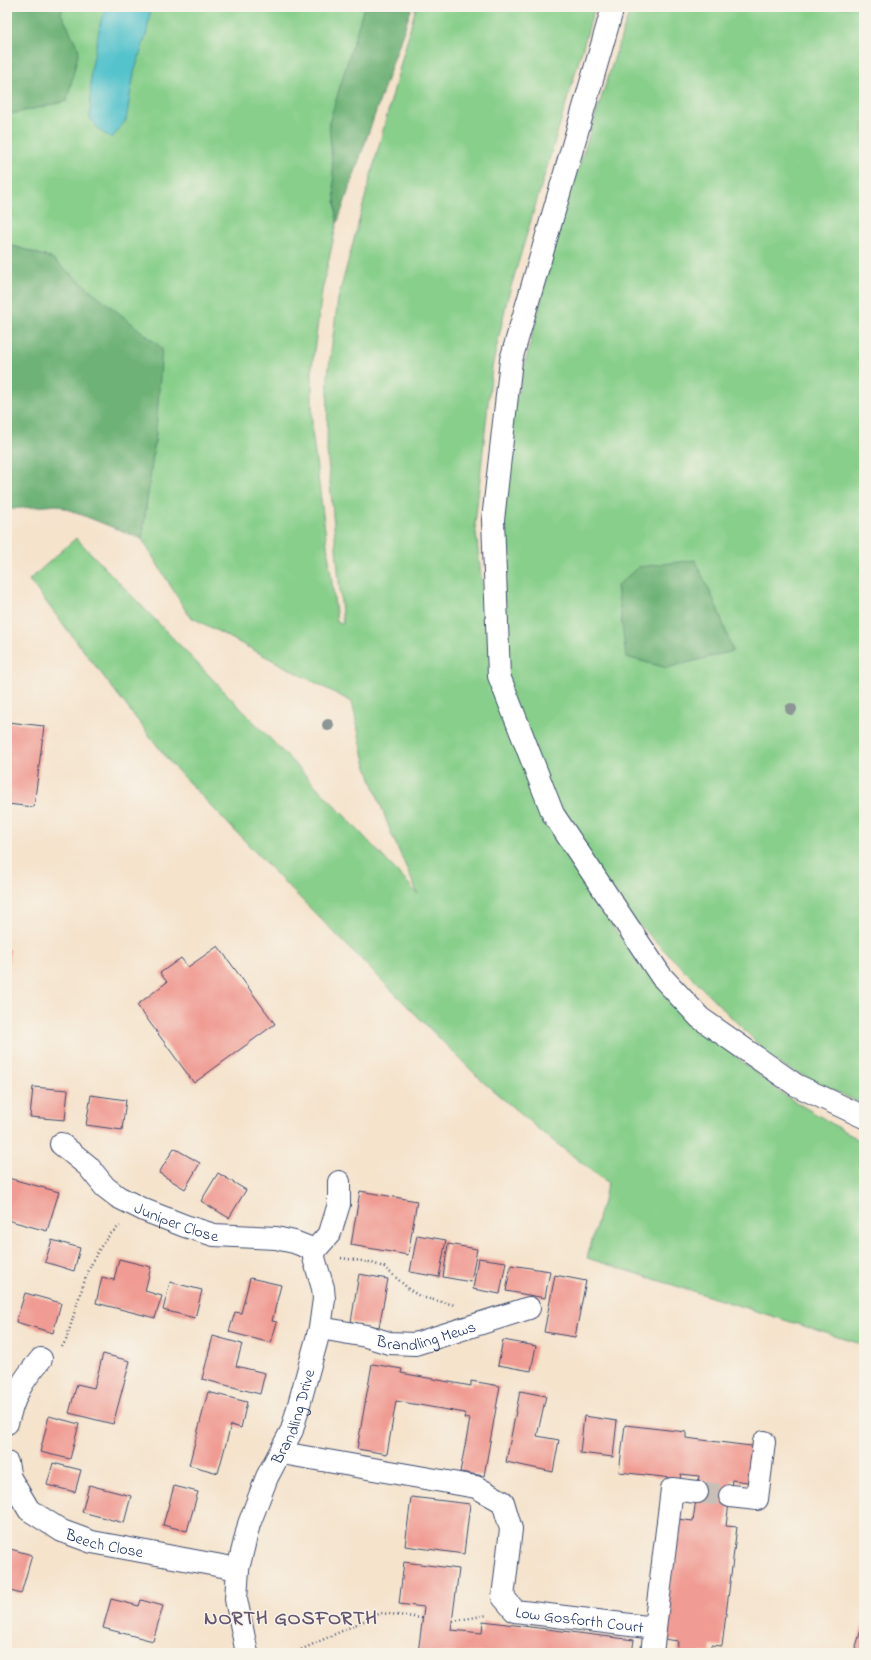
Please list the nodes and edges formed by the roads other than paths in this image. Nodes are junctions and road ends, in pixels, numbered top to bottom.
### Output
1 (613, 7) edge
2 (864, 1117) edge
3 (61, 1144) dead end
4 (339, 1182) dead end
5 (314, 1250) junction
6 (529, 1308) dead end
7 (320, 1328) junction
8 (41, 1359) road end
9 (7, 1424) edge
10 (764, 1442) dead end
11 (282, 1453) junction
12 (7, 1463) edge
13 (697, 1492) tunnel mouth
14 (730, 1496) tunnel mouth
15 (238, 1569) junction
16 (655, 1628) junction
17 (247, 1653) edge
18 (652, 1653) edge

1 - 2 street
3 - 5 street, Juniper Close
4 - 5 street
5 - 7 street, Brandling Drive
6 - 7 street, Brandling Mews
7 - 11 street, Brandling Drive
8 - 9 street
10 - 14 street
11 - 15 street, Brandling Drive
11 - 16 street, Low Gosforth Court
12 - 15 street, Beech Close
13 - 16 street, Low Gosforth Court
15 - 17 street, Brandling Drive
16 - 18 street

